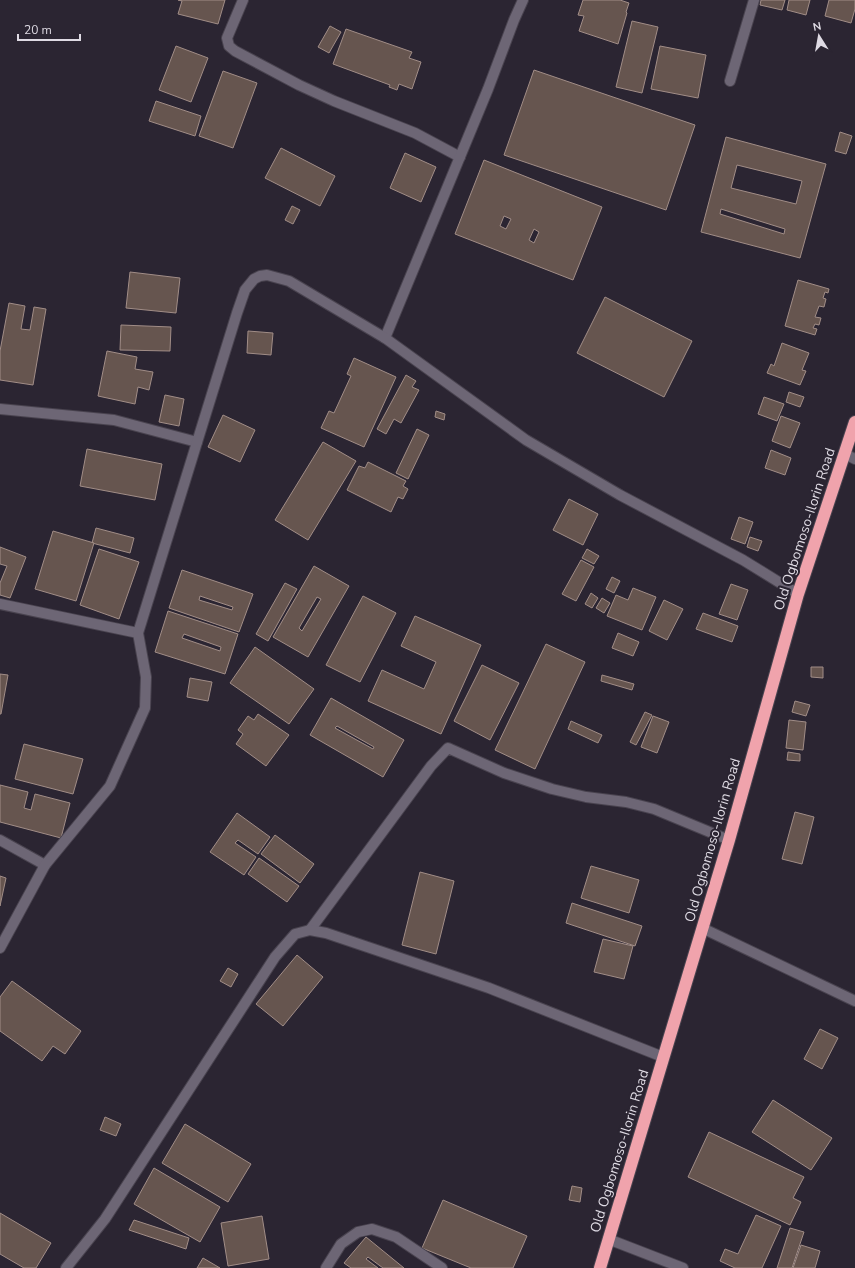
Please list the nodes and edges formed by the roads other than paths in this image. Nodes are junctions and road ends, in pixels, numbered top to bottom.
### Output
1 (243, 0) edge
2 (521, 0) edge
3 (754, 0) edge
4 (730, 80) dead end
5 (460, 157) junction
6 (385, 338) junction
7 (0, 409) edge
8 (855, 422) edge
9 (196, 442) junction
10 (850, 457) edge
11 (798, 594) junction
12 (0, 604) edge
13 (138, 633) junction
14 (0, 840) edge
15 (729, 840) junction
16 (45, 865) junction
17 (702, 928) junction
18 (310, 930) junction
19 (0, 948) edge
20 (855, 1001) edge
21 (664, 1056) junction
22 (608, 1239) junction
23 (66, 1268) edge
24 (326, 1268) edge
25 (442, 1268) edge
26 (600, 1268) edge
27 (683, 1268) edge

1 - 5 street
2 - 5 street
3 - 4 street
5 - 6 street
6 - 9 street
6 - 11 street
7 - 9 street
8 - 10 highway, Old Ogbomoso-Ilorin Road
9 - 13 street
10 - 11 highway, Old Ogbomoso-Ilorin Road
11 - 15 highway, Old Ogbomoso-Ilorin Road
12 - 13 street
13 - 16 street
14 - 16 street
15 - 17 highway, Old Ogbomoso-Ilorin Road
15 - 18 street
16 - 19 street
17 - 20 street
17 - 21 highway, Old Ogbomoso-Ilorin Road
18 - 21 street
18 - 23 street
21 - 22 highway, Old Ogbomoso-Ilorin Road
22 - 26 highway, Old Ogbomoso-Ilorin Road
22 - 27 street
24 - 25 street

